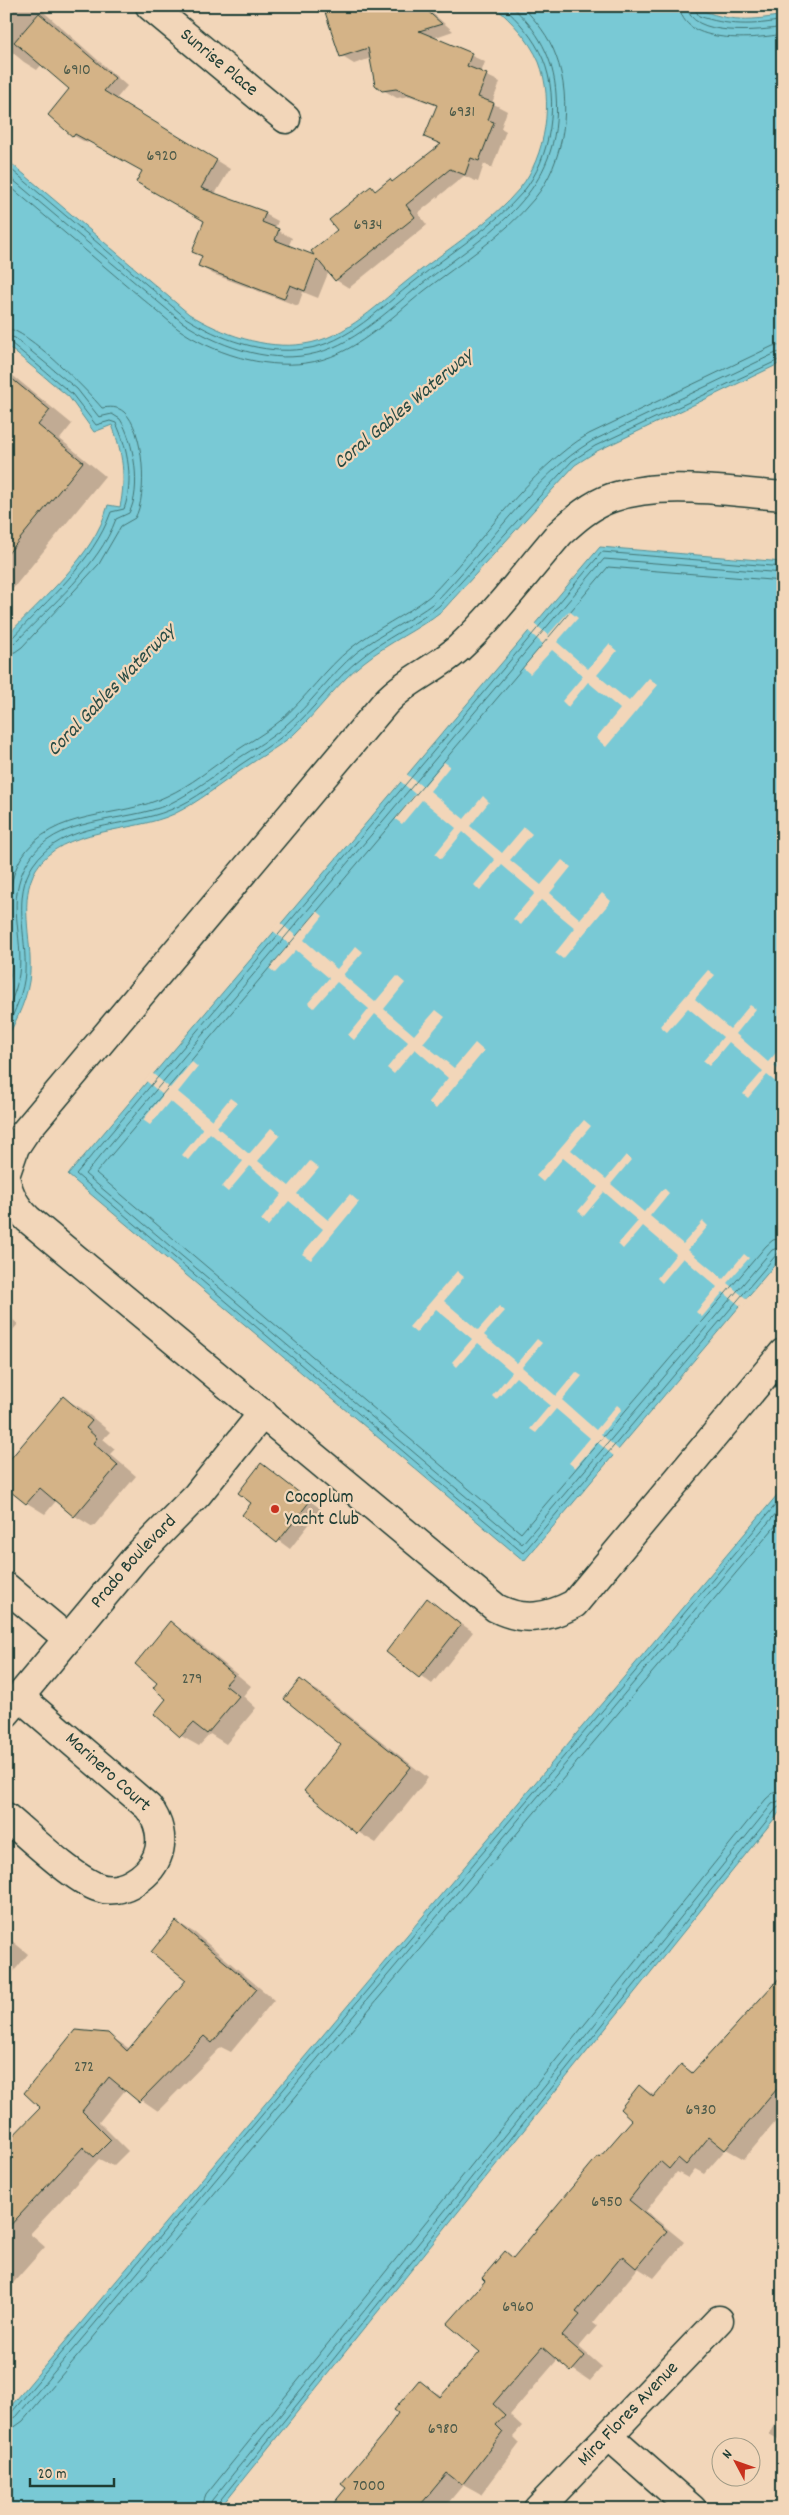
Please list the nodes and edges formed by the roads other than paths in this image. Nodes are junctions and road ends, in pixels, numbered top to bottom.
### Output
1 (150, 6) edge
2 (286, 119) dead end
3 (783, 496) edge
4 (6, 1172) edge
5 (6, 1181) edge
6 (783, 1353) edge
7 (263, 1413) junction
8 (6, 1587) edge
9 (68, 1639) junction
10 (10, 1708) edge
11 (6, 1817) edge
12 (719, 2320) dead end
13 (609, 2436) junction
14 (538, 2509) edge
15 (692, 2509) edge

1 - 2 street, Sunrise Place
3 - 4 street
5 - 7 street
6 - 7 street
7 - 9 street, Prado Boulevard
8 - 9 street
9 - 10 street, Prado Boulevard
10 - 11 street, Marinero Court
12 - 13 street, Mira Flores Avenue
13 - 14 street, Mira Flores Avenue
13 - 15 street

